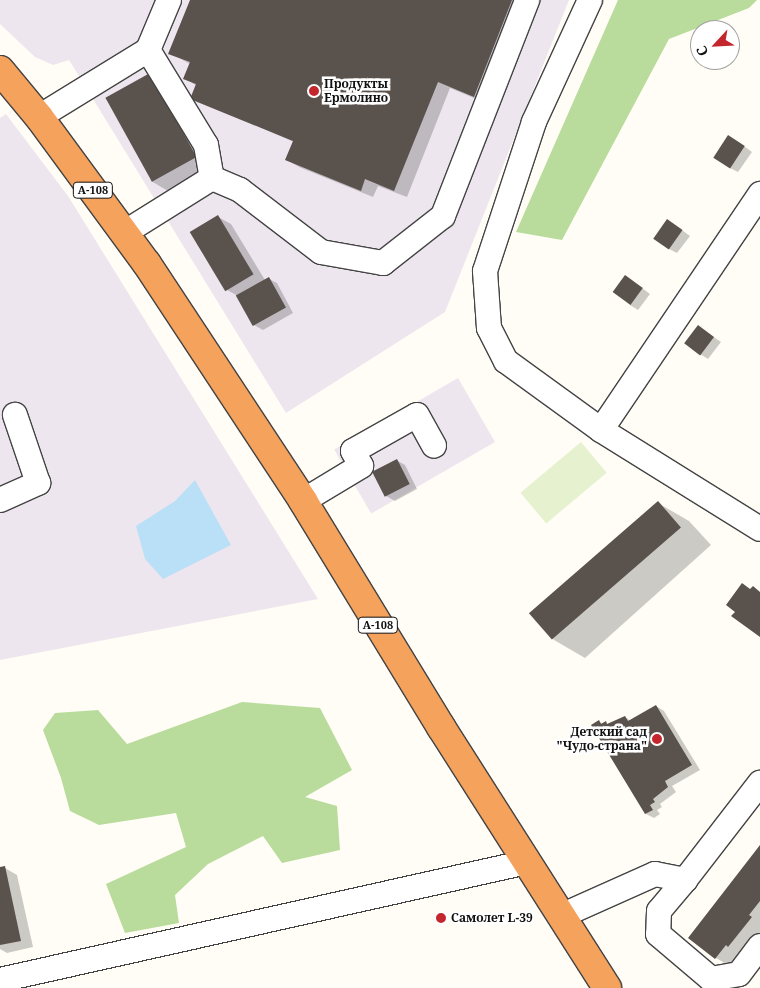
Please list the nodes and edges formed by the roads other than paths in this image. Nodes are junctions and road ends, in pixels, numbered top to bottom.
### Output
1 (169, 0) edge
2 (527, 0) edge
3 (590, 0) edge
4 (148, 50) junction
5 (0, 70) edge
6 (39, 117) junction
7 (212, 178) junction
8 (760, 194) edge
9 (124, 233) junction
10 (15, 415) dead end
11 (601, 430) junction
12 (434, 446) dead end
13 (0, 500) edge
14 (302, 501) junction
15 (760, 529) edge
16 (760, 783) edge
17 (527, 862) junction
18 (685, 880) junction
19 (561, 916) junction
20 (760, 946) edge
21 (0, 980) edge
22 (607, 988) edge

1 - 4 street
2 - 7 street
3 - 11 street
4 - 6 street
4 - 7 street
5 - 6 highway, А-108
6 - 9 highway, А-108
7 - 9 street
8 - 11 street
9 - 14 highway, А-108
10 - 13 street
11 - 15 street
12 - 14 street
14 - 17 highway, А-108
16 - 18 street
17 - 19 highway, А-108
17 - 21 street
18 - 19 street
18 - 20 street
19 - 22 highway, А-108

